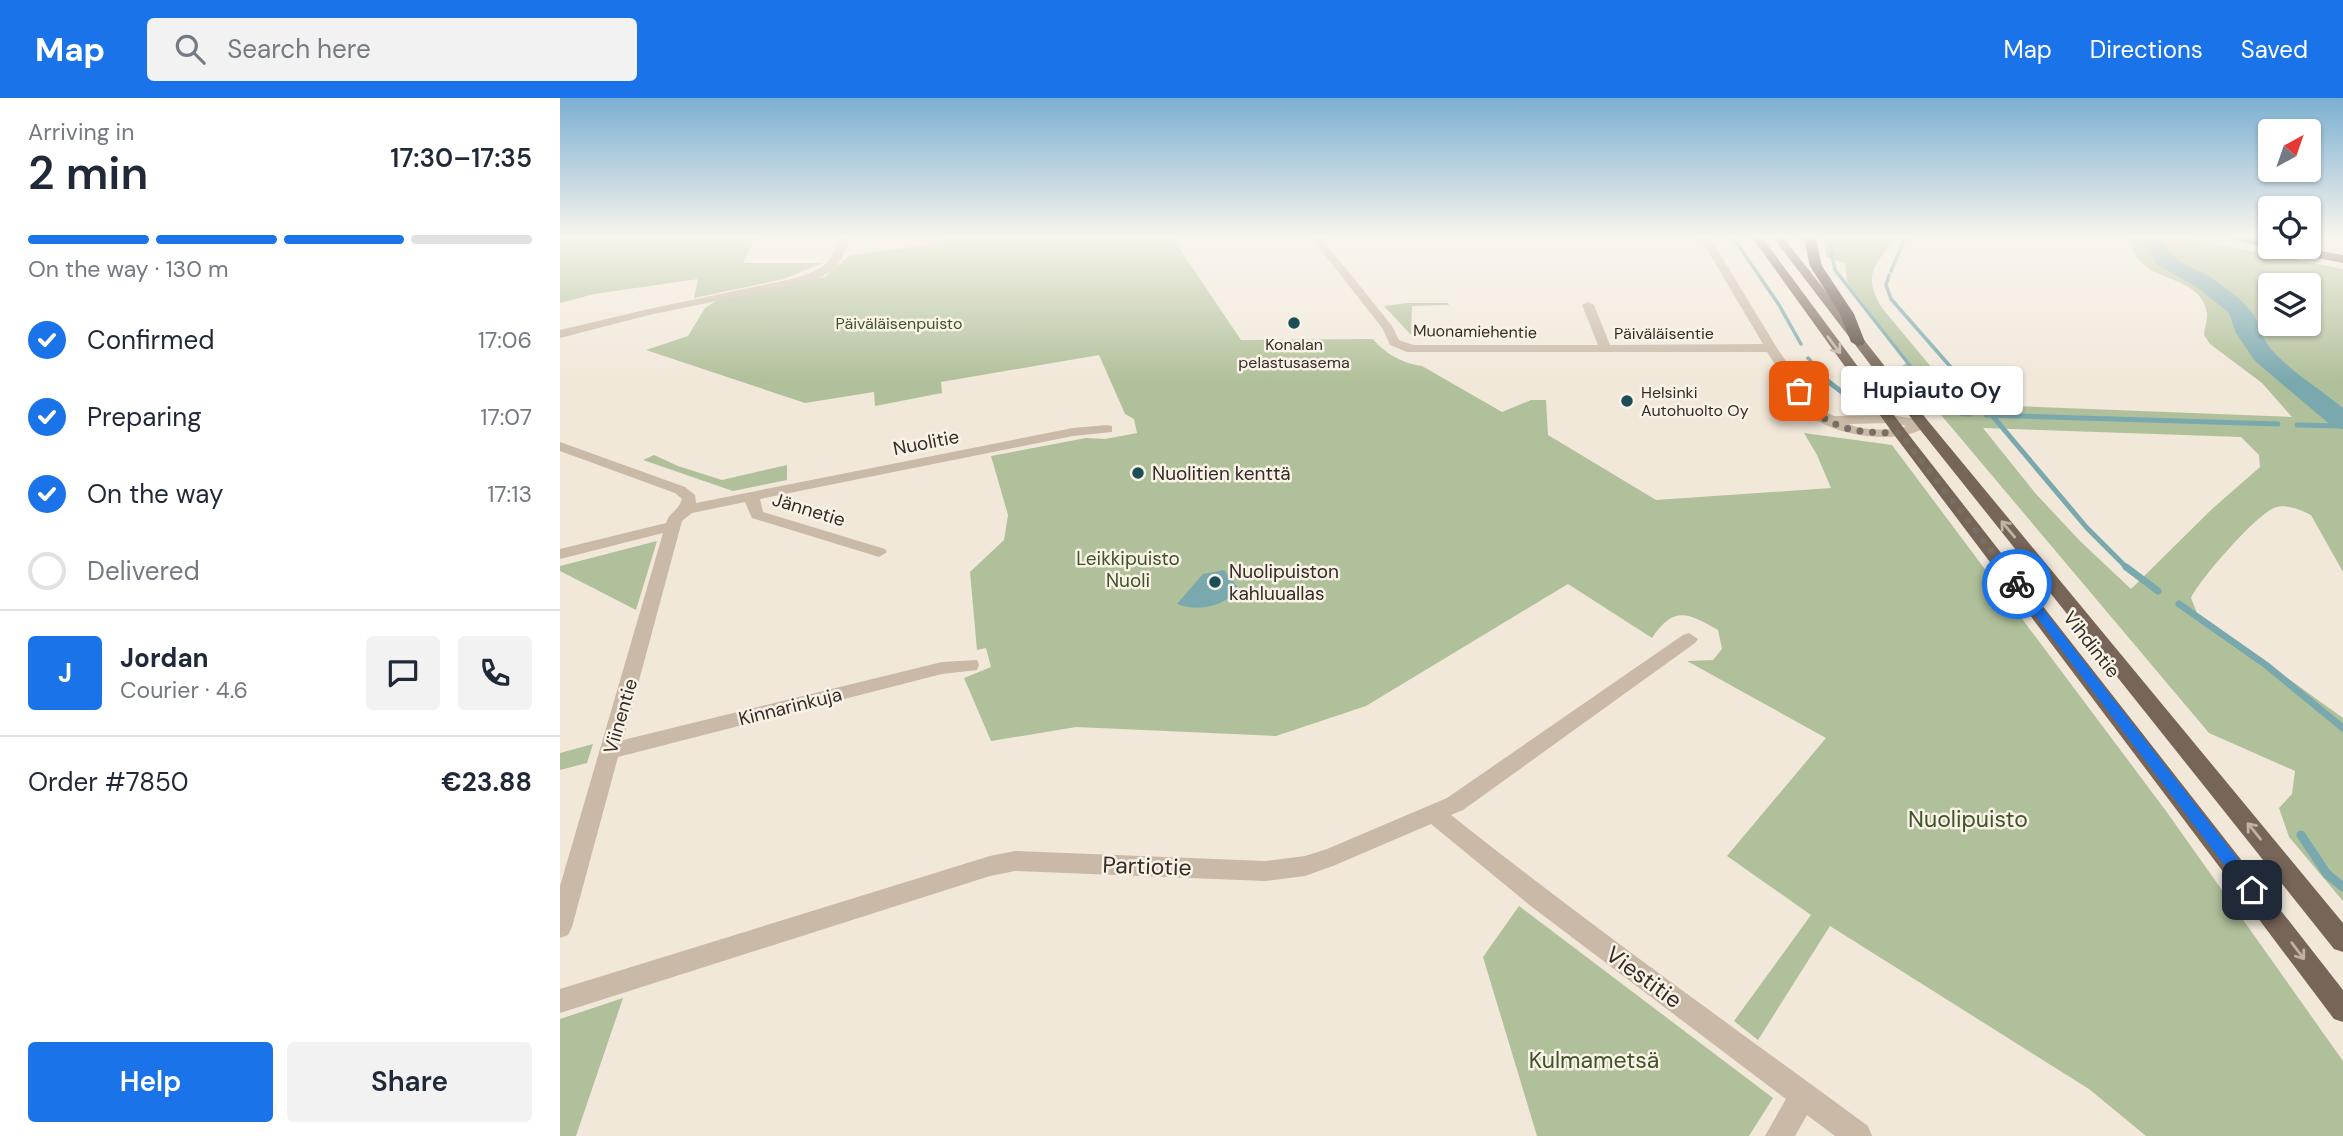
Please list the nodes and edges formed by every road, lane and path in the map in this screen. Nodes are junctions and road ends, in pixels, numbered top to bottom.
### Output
1 (774, 284) edge
2 (1352, 284) edge
3 (1733, 284) edge
4 (1791, 284) edge
5 (1814, 284) edge
6 (1827, 284) edge
7 (1588, 304) dead end
8 (560, 334) edge
9 (1858, 342) junction
10 (1771, 348) junction
11 (1606, 349) junction
12 (1890, 419) junction
13 (1828, 420) junction
14 (1923, 424) junction
15 (1107, 429) dead end
16 (1900, 433) junction
17 (560, 446) edge
18 (753, 496) junction
19 (687, 509) junction
20 (673, 526) junction
21 (879, 552) dead end
22 (560, 554) edge
23 (1689, 639) dead end
24 (970, 665) dead end
25 (610, 751) junction
26 (1434, 814) junction
27 (560, 927) edge
28 (2343, 941) edge
29 (560, 1001) edge
30 (2343, 1010) edge
31 (1804, 1094) junction
32 (1779, 1136) edge
33 (1858, 1136) edge

1 - 8 street
2 - 11 street, Muonamiehentie
3 - 10 street
4 -> 12 main road, Vihdintie
5 - 9 main road, Vihdintie
6 - 9 highway
7 - 11 street, Päiväläisentie
9 - 14 main road, Vihdintie
10 - 11 street, Päiväläisentie
10 - 13 street
12 - 13 street
12 - 14 street
12 - 16 main road, Vihdintie
13 - 16 street
14 - 16 street
28 -> 14 main road, Vihdintie
15 - 18 street, Nuolitie
16 -> 30 main road, Vihdintie
17 - 19 street
18 - 19 street, Jännetie
18 - 21 street, Jännetie
19 - 20 street, Viinentie
20 - 22 street
20 - 25 street, Viinentie
23 - 26 street, Partiotie
24 - 25 street, Kinnarinkuja
25 - 27 street, Viinentie
26 - 29 street, Partiotie
26 - 31 street, Viestitie
31 - 32 street
31 - 33 street, Viestitie

